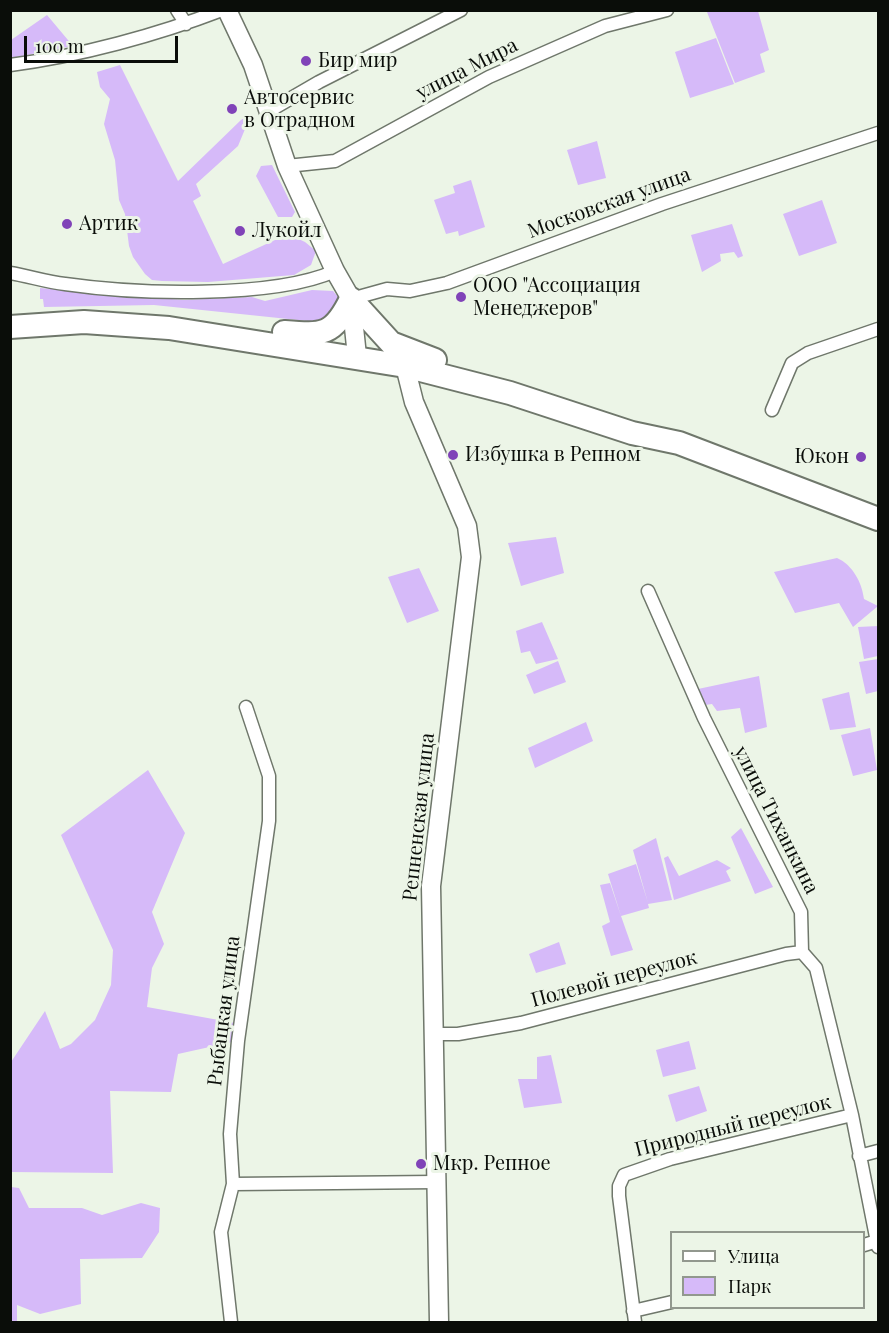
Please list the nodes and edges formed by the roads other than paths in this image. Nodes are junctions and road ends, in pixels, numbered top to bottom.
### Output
1 (177, 10) edge
2 (222, 10) edge
3 (227, 10) edge
4 (461, 10) edge
5 (667, 10) edge
6 (439, 15) edge
7 (186, 24) junction
8 (10, 65) edge
9 (269, 111) junction
10 (879, 133) edge
11 (287, 166) junction
12 (335, 271) junction
13 (10, 273) edge
14 (351, 299) junction
15 (10, 327) edge
16 (168, 328) junction
17 (879, 329) edge
18 (357, 357) junction
19 (405, 366) junction
20 (772, 410) dead end
21 (679, 443) junction
22 (879, 519) edge
23 (648, 591) dead end
24 (246, 707) dead end
25 (802, 952) junction
26 (435, 1034) junction
27 (852, 1115) junction
28 (879, 1151) edge
29 (860, 1156) junction
30 (436, 1182) junction
31 (233, 1184) junction
32 (878, 1244) edge
33 (670, 1303) edge
34 (634, 1317) edge
35 (231, 1323) edge
36 (440, 1323) edge

1 - 7 street
2 - 7 street
3 - 9 street
4 - 6 street
5 - 11 street, улица Мира
6 - 9 street
7 - 8 street
9 - 11 street
10 - 14 street, Московская улица
11 - 12 street
12 - 13 street
12 - 14 street
14 - 16 highway
14 - 18 street
14 - 21 highway
15 - 16 highway
16 - 18 highway
17 - 20 street
18 - 19 highway
19 - 21 highway
19 - 26 street, Репненская улица
21 - 22 highway
23 - 25 street, улица Тиханкина
24 - 31 street, Рыбацкая улица
25 - 26 street, Полевой переулок
25 - 27 street
26 - 30 street, Репненская улица
27 - 29 street
27 - 34 street, Природный переулок
28 - 29 street
29 - 32 street
30 - 31 street
30 - 36 street, Репненская улица
31 - 35 street, Рыбацкая улица
33 - 34 street

